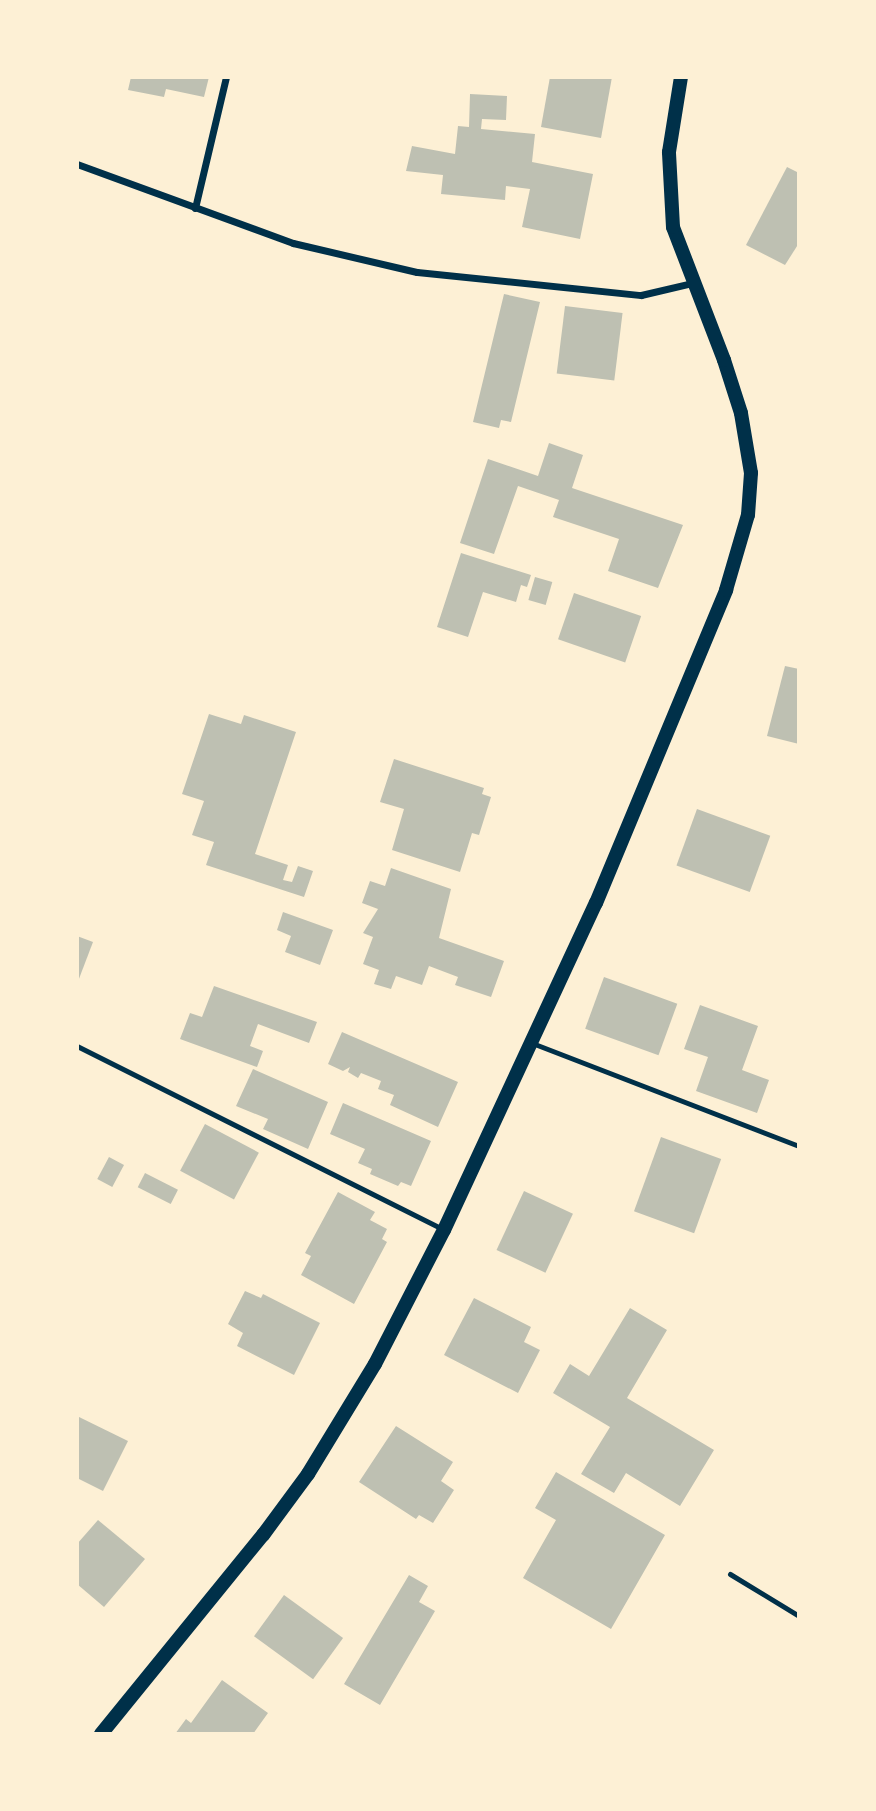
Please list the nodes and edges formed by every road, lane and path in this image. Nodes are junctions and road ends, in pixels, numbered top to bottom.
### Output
1 (226, 77) edge
2 (681, 77) edge
3 (77, 164) edge
4 (195, 208) junction
5 (692, 283) junction
6 (532, 1043) junction
7 (77, 1046) edge
8 (799, 1146) edge
9 (444, 1230) junction
10 (730, 1574) dead end
11 (799, 1616) edge
12 (102, 1734) edge

1 - 4 street
2 - 5 main road
3 - 4 street
4 - 5 street
5 - 6 main road
6 - 8 lane
6 - 9 main road
7 - 9 lane
9 - 12 main road
10 - 11 lane

